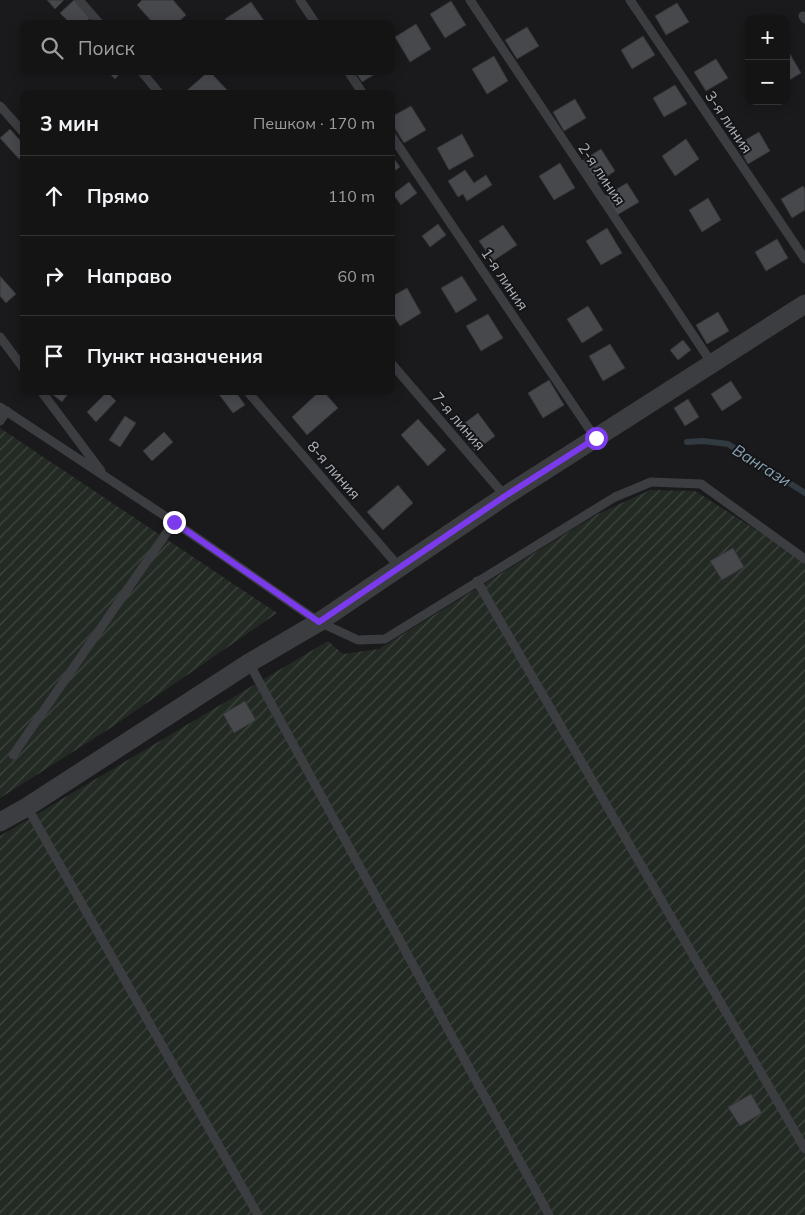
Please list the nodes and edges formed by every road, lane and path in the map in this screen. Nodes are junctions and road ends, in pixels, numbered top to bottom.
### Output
1 (80, 0) edge
2 (300, 0) edge
3 (470, 0) edge
4 (630, 0) edge
5 (97, 20) edge
6 (313, 20) edge
7 (144, 75) edge
8 (351, 75) edge
9 (157, 90) edge
10 (361, 90) edge
11 (0, 106) edge
12 (20, 128) edge
13 (395, 141) edge
14 (805, 259) edge
15 (805, 304) edge
16 (0, 337) edge
17 (712, 362) junction
18 (20, 364) edge
19 (395, 369) edge
20 (44, 395) edge
21 (250, 395) edge
22 (3, 409) edge
23 (0, 421) edge
24 (596, 438) junction
25 (106, 477) junction
26 (505, 496) junction
27 (174, 522) junction
28 (805, 559) edge
29 (400, 568) junction
30 (477, 582) junction
31 (319, 622) junction
32 (249, 663) junction
33 (13, 755) dead end
34 (27, 807) junction
35 (0, 822) edge
36 (805, 1149) edge
37 (258, 1215) edge
38 (549, 1215) edge

1 - 5 lane
2 - 6 lane
3 - 17 lane, 2-я линия
4 - 14 lane, 3-я линия
7 - 9 lane
8 - 10 lane
11 - 12 lane
13 - 24 lane, 1-я линия
15 - 17 street
16 - 18 lane
17 - 24 street
19 - 26 lane, 7-я линия
20 - 25 lane
21 - 29 lane, 8-я линия
22 - 23 lane
22 - 25 lane
24 - 26 street
25 - 27 lane
26 - 29 street
27 - 31 lane
27 - 33 lane
28 - 30 lane
29 - 31 street
30 - 31 lane
30 - 36 lane
31 - 32 street
32 - 34 street
32 - 38 lane
34 - 35 street
34 - 37 lane

